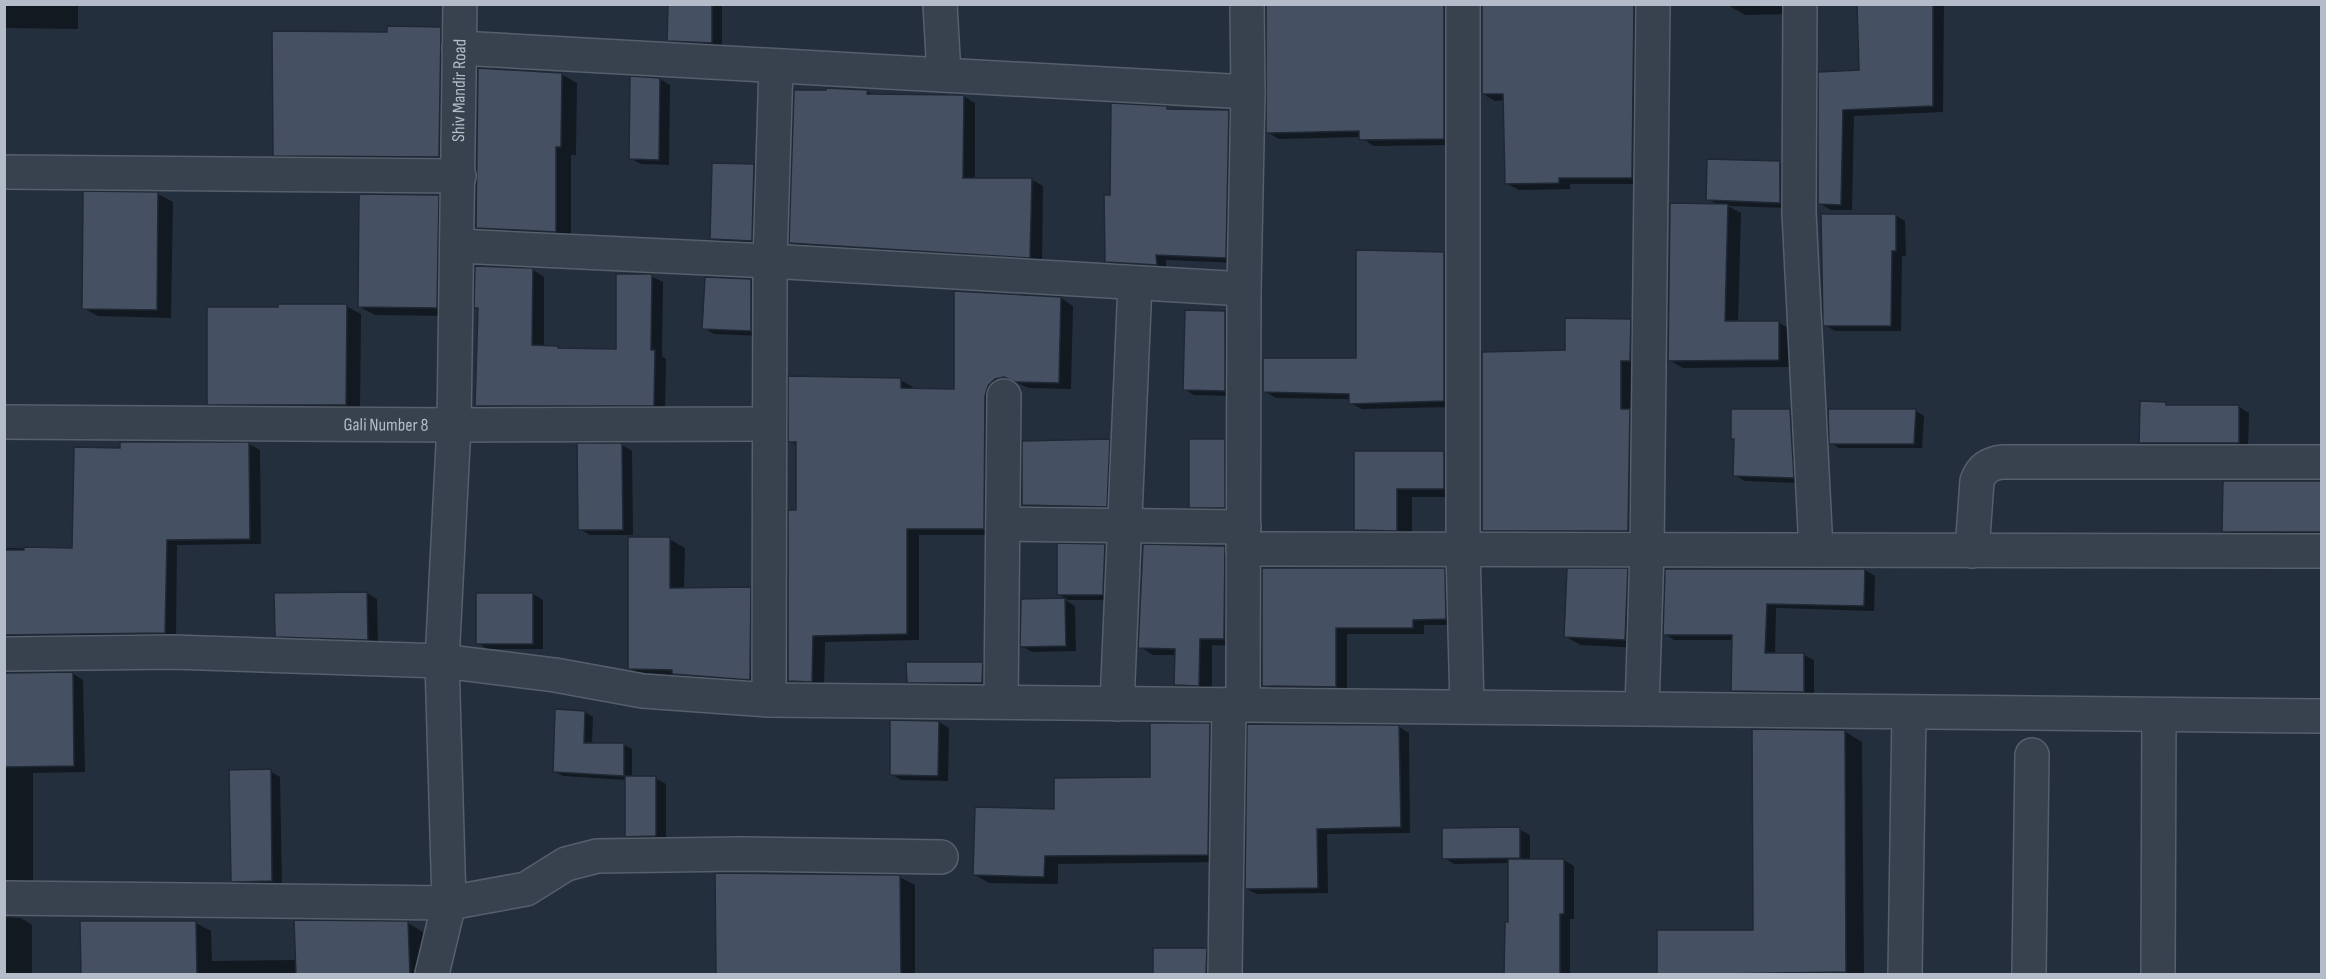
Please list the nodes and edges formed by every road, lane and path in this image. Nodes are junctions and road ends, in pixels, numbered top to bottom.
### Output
1 (460, 4) edge
2 (940, 4) edge
3 (1247, 4) edge
4 (1463, 4) edge
5 (1653, 4) edge
6 (1800, 4) edge
7 (459, 48) junction
8 (776, 66) junction
9 (944, 75) junction
10 (1248, 92) junction
11 (4, 171) edge
12 (459, 176) junction
13 (458, 246) junction
14 (770, 261) junction
15 (1135, 283) junction
16 (1244, 290) junction
17 (1004, 396) dead end
18 (4, 422) edge
19 (769, 424) junction
20 (454, 425) junction
21 (2322, 462) edge
22 (1003, 524) junction
23 (1124, 527) junction
24 (1243, 538) junction
25 (1463, 550) junction
26 (1647, 550) junction
27 (1816, 550) junction
28 (1972, 551) junction
29 (2322, 551) edge
30 (4, 654) edge
31 (442, 661) junction
32 (769, 700) junction
33 (1001, 702) junction
34 (1117, 704) junction
35 (1236, 705) junction
36 (1467, 707) junction
37 (1642, 709) junction
38 (1910, 713) junction
39 (2159, 715) junction
40 (2322, 716) edge
41 (2032, 755) dead end
42 (941, 857) dead end
43 (4, 898) edge
44 (448, 903) junction
45 (432, 975) edge
46 (1225, 975) edge
47 (1905, 975) edge
48 (2029, 975) edge
49 (2158, 975) edge

1 - 7 street, Shiv Mandir Road
2 - 9 street
3 - 10 street
4 - 25 street
5 - 26 street
6 - 27 street
7 - 8 street
7 - 12 street, Shiv Mandir Road
8 - 9 street
8 - 14 street
9 - 10 street
10 - 16 street
11 - 12 street
12 - 13 street, Shiv Mandir Road
13 - 14 street
13 - 20 street, Shiv Mandir Road
14 - 15 street
14 - 19 street
15 - 16 street
15 - 23 street
16 - 24 street
17 - 22 street
18 - 20 street, Gali Number 8
19 - 20 street, Gali Number 8
19 - 32 street
20 - 31 street, Shiv Mandir Road
21 - 28 street
22 - 23 street
22 - 33 street
23 - 24 street
23 - 34 street
24 - 25 street
24 - 35 street
25 - 26 street
25 - 36 street
26 - 27 street
26 - 37 street
27 - 28 street
28 - 29 street
30 - 31 street
31 - 32 street
31 - 44 street, Shiv Mandir Road
32 - 33 street
33 - 34 street
34 - 35 street
35 - 36 street
35 - 46 street
36 - 37 street
37 - 38 street
38 - 39 street
38 - 47 street
39 - 40 street
39 - 49 street
41 - 48 street
42 - 44 street
43 - 44 street
44 - 45 street, Shiv Mandir Road

